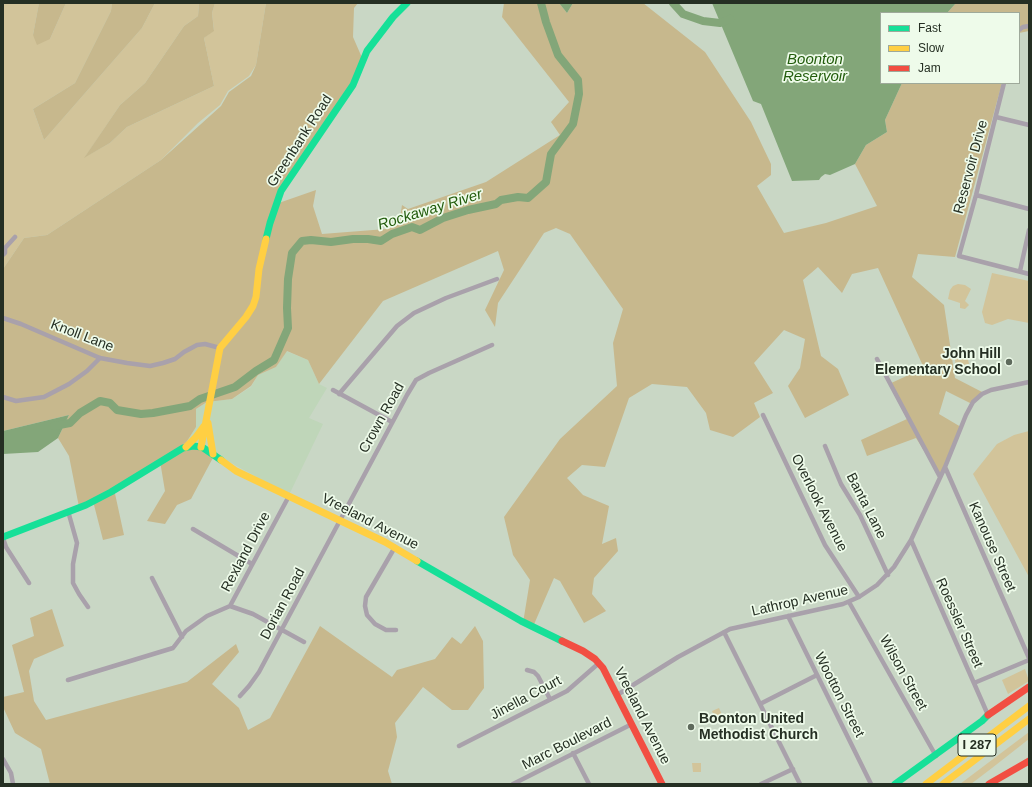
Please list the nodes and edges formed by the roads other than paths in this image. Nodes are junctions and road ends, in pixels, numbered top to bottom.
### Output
1 (407, 3) edge
2 (1004, 84) edge
3 (996, 117) junction
4 (1029, 125) edge
5 (976, 195) junction
6 (1029, 209) edge
7 (1029, 230) edge
8 (15, 237) dead end
9 (3, 255) edge
10 (1020, 271) junction
11 (1029, 274) edge
12 (497, 279) dead end
13 (3, 318) edge
14 (492, 345) dead end
15 (220, 348) junction
16 (100, 358) junction
17 (877, 360) dead end
18 (1029, 382) edge
19 (333, 390) dead end
20 (339, 394) junction
21 (3, 397) edge
22 (763, 415) dead end
23 (207, 418) junction
24 (392, 422) junction
25 (825, 446) dead end
26 (186, 447) junction
27 (200, 447) junction
28 (213, 454) junction
29 (944, 467) junction
30 (940, 477) junction
31 (288, 496) junction
32 (68, 511) junction
33 (340, 520) junction
34 (193, 530) dead end
35 (3, 538) edge
36 (911, 540) junction
37 (395, 547) junction
38 (252, 564) junction
39 (888, 575) junction
40 (152, 578) dead end
41 (29, 583) dead end
42 (859, 597) junction
43 (849, 602) junction
44 (230, 606) junction
45 (88, 607) dead end
46 (788, 616) junction
47 (281, 630) junction
48 (396, 630) dead end
49 (724, 632) junction
50 (182, 636) junction
51 (304, 642) dead end
52 (1029, 659) edge
53 (599, 663) junction
54 (526, 670) dead end
55 (817, 676) junction
56 (68, 680) dead end
57 (974, 684) junction
58 (1029, 687) edge
59 (617, 695) junction
60 (240, 696) dead end
61 (550, 699) junction
62 (760, 704) junction
63 (1029, 706) edge
64 (988, 715) junction
65 (1029, 720) edge
66 (632, 724) junction
67 (459, 746) dead end
68 (573, 753) junction
69 (936, 756) junction
70 (3, 759) edge
71 (1029, 761) edge
72 (793, 769) junction
73 (13, 784) edge
74 (513, 784) edge
75 (589, 784) edge
76 (662, 784) edge
77 (761, 784) edge
78 (800, 784) edge
79 (871, 784) edge
80 (896, 784) edge
81 (926, 784) edge
82 (943, 784) edge
83 (989, 784) edge

1 - 15 main road, Greenbank Road
2 - 3 street, Reservoir Drive
3 - 4 street
3 - 5 street, Reservoir Drive
5 - 6 street
5 - 10 street, Reservoir Drive
7 - 10 street
8 - 9 street
10 - 11 street
12 - 20 street
13 - 16 street, Knoll Lane
14 - 24 street, Crown Road
15 - 16 street, Knoll Lane
15 - 23 main road, Greenbank Road
16 - 21 street
17 - 30 street
18 - 29 street, Lathrop Avenue
19 - 20 street
20 - 24 street
22 - 42 street, Overlook Avenue
23 - 26 main road, Greenbank Road
23 - 27 main road, Greenbank Road
23 - 28 main road, Greenbank Road
24 - 33 street, Crown Road
25 - 39 street, Banta Lane
26 - 27 main road, Vreeland Avenue
26 - 32 main road, Vreeland Avenue
27 - 28 main road, Vreeland Avenue
28 - 31 main road, Vreeland Avenue
29 - 30 street, Lathrop Avenue
29 - 52 street, Kanouse Street
30 - 36 street, Lathrop Avenue
31 - 33 main road, Vreeland Avenue
31 - 38 street, Rexland Drive
32 - 35 main road, Vreeland Avenue
32 - 45 street
33 - 37 main road, Vreeland Avenue
33 - 47 street, Dorian Road
34 - 38 street
35 - 41 street
36 - 39 street, Lathrop Avenue
36 - 57 street, Roessler Street
37 - 48 street
37 - 53 main road, Vreeland Avenue
38 - 44 street, Rexland Drive
39 - 42 street, Lathrop Avenue
40 - 50 street
42 - 43 street, Lathrop Avenue
43 - 46 street, Lathrop Avenue
43 - 69 street, Wilson Street
44 - 47 street
44 - 50 street, Rexland Drive
46 - 49 street, Lathrop Avenue
46 - 55 street, Wootton Street
47 - 51 street
47 - 60 street, Dorian Road
49 - 59 street, Lathrop Avenue
49 - 62 street
50 - 56 street, Rexland Drive
52 - 57 street
53 - 59 main road, Vreeland Avenue
53 - 61 street, Jinella Court
54 - 61 street
55 - 62 street
55 - 79 street, Wootton Street
57 - 64 street, Roessler Street
58 - 64 main road
59 - 66 main road, Vreeland Avenue
61 - 67 street, Jinella Court
62 - 72 street
63 - 81 main road, I 287
64 - 69 main road
65 - 82 main road, I 287
66 - 68 street, Marc Boulevard
66 - 76 main road, Vreeland Avenue
68 - 74 street, Marc Boulevard
68 - 75 street
69 - 80 main road
70 - 73 street
71 - 83 main road
72 - 77 street
72 - 78 street

